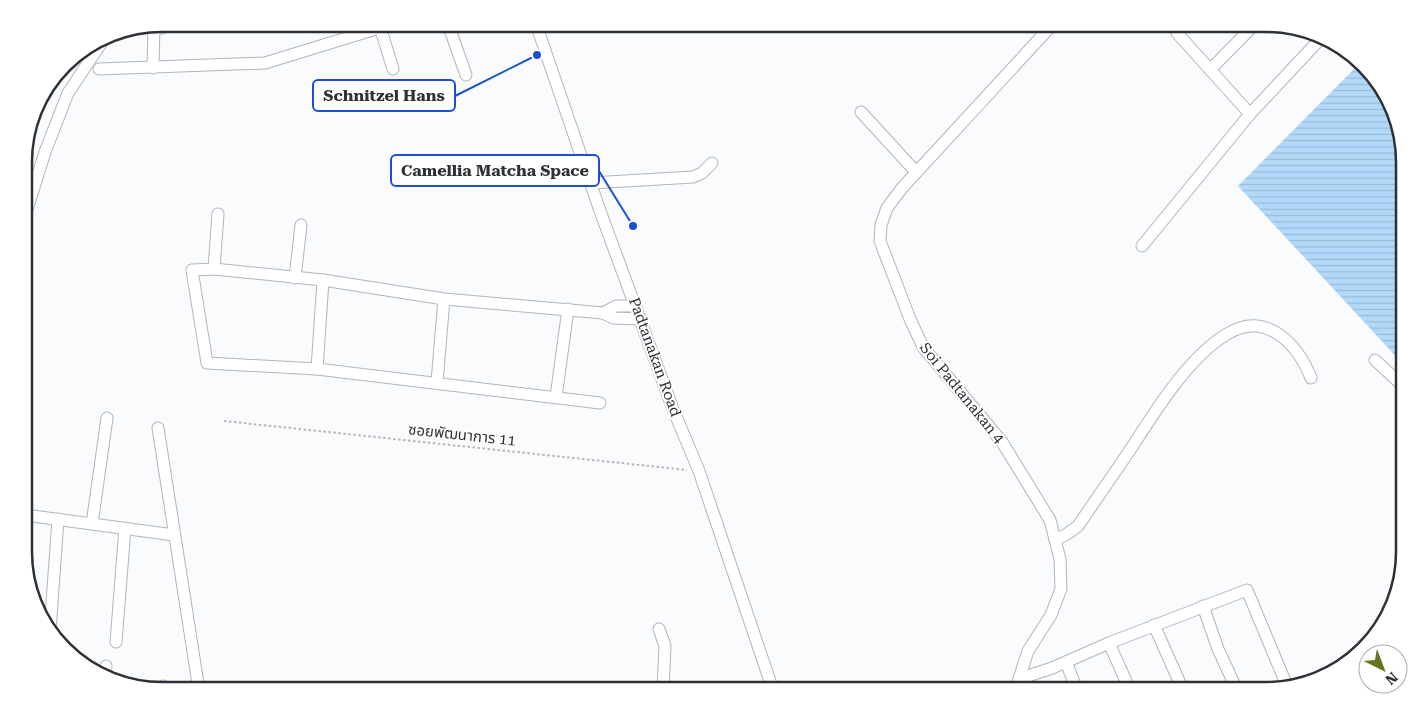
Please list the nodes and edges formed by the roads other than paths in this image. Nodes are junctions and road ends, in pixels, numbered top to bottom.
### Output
1 (154, 33) edge
2 (363, 33) edge
3 (387, 33) edge
4 (451, 33) edge
5 (539, 33) edge
6 (1045, 33) edge
7 (1177, 33) edge
8 (1246, 33) edge
9 (1316, 43) edge
10 (96, 51) edge
11 (152, 68) junction
12 (99, 69) dead end
13 (393, 69) dead end
14 (1210, 70) junction
15 (466, 75) dead end
16 (861, 112) dead end
17 (1250, 114) junction
18 (712, 163) dead end
19 (916, 172) junction
20 (591, 183) junction
21 (33, 190) edge
22 (218, 214) dead end
23 (301, 225) dead end
24 (1142, 246) dead end
25 (214, 269) junction
26 (295, 278) junction
27 (324, 280) junction
28 (444, 299) junction
29 (636, 306) junction
30 (568, 309) junction
31 (603, 313) junction
32 (641, 319) junction
33 (1375, 360) dead end
34 (317, 369) junction
35 (1311, 378) dead end
36 (1396, 380) edge
37 (437, 382) junction
38 (556, 397) junction
39 (600, 403) dead end
40 (107, 418) dead end
41 (158, 428) dead end
42 (33, 516) edge
43 (58, 519) junction
44 (92, 524) junction
45 (125, 528) junction
46 (174, 535) junction
47 (1055, 540) junction
48 (1203, 606) junction
49 (51, 618) edge
50 (1154, 625) junction
51 (659, 629) dead end
52 (116, 642) dead end
53 (1109, 643) junction
54 (1066, 662) junction
55 (1284, 680) edge
56 (770, 681) edge
57 (1019, 681) edge
58 (1024, 681) edge
59 (1074, 681) edge
60 (1126, 681) edge
61 (1179, 681) edge
62 (1233, 681) edge
63 (198, 682) edge
64 (663, 682) edge

1 - 11 street
2 - 11 street
3 - 13 street
4 - 15 street
5 - 20 street, Padtanakan Road
6 - 19 street, Soi Padtanakan 4
7 - 14 street
8 - 14 street
9 - 17 street
10 - 21 street
11 - 12 street
14 - 17 street
16 - 19 street
17 - 24 street
18 - 20 street
19 - 47 street, Soi Padtanakan 4
20 - 29 street, Padtanakan Road
22 - 25 street
23 - 26 street
25 - 26 street
25 - 34 street
26 - 27 street
27 - 28 street
27 - 34 street
28 - 30 street
28 - 37 street
29 - 31 street
29 - 32 street, Padtanakan Road
30 - 31 street
30 - 38 street
31 - 32 street
32 - 56 street, Padtanakan Road
33 - 36 street
34 - 37 street
35 - 47 street
37 - 38 street
38 - 39 street
40 - 44 street
41 - 46 street
42 - 43 street
43 - 44 street
43 - 49 street
44 - 45 street
45 - 46 street
45 - 52 street
46 - 63 street
47 - 57 street, Soi Padtanakan 4
48 - 50 street
48 - 55 street
48 - 62 street
50 - 53 street
50 - 61 street
51 - 64 street
53 - 54 street
53 - 60 street
54 - 58 street
54 - 59 street

